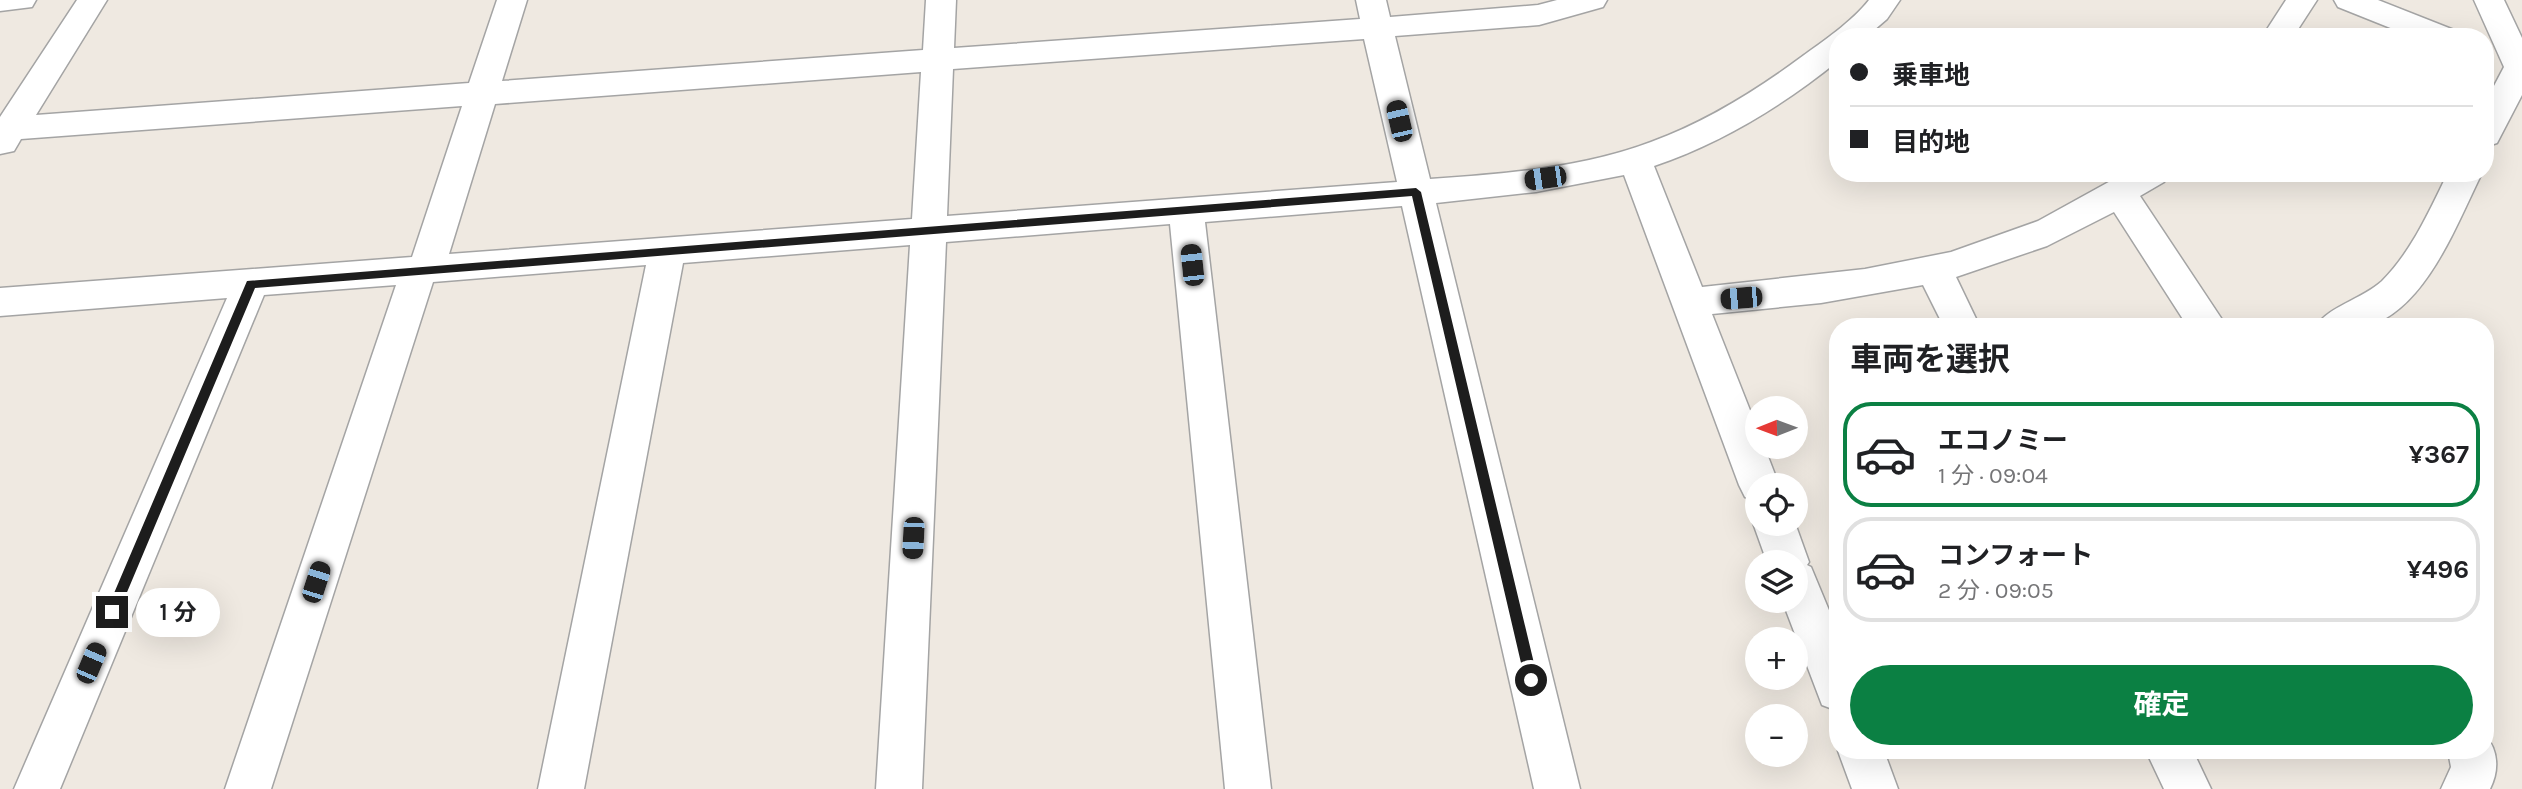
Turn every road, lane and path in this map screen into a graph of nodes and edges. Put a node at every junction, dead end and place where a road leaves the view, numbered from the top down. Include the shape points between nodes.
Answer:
1 (21, 0) edge
2 (92, 0) edge
3 (512, 0) edge
4 (941, 0) edge
5 (1592, 0) edge
6 (1885, 0) edge
7 (2302, 0) edge
8 (2349, 0) edge
9 (2490, 0) edge
10 (0, 1) edge
11 (1374, 14) edge
12 (1857, 28) edge
13 (2283, 28) edge
14 (2420, 28) edge
15 (1829, 51) edge
16 (2494, 57) edge
17 (938, 59) junction
18 (2520, 67) edge
19 (482, 92) junction
20 (2494, 118) edge
21 (4, 135) edge
22 (1635, 160) junction
23 (2138, 182) edge
24 (2460, 182) edge
25 (1416, 192) junction
26 (2120, 193) junction
27 (1186, 210) junction
28 (929, 230) junction
29 (667, 251) junction
30 (1934, 270) junction
31 (422, 271) junction
32 (251, 284) junction
33 (0, 302) edge
34 (1689, 302) junction
35 (1958, 318) edge
36 (2202, 318) edge
37 (2352, 318) edge
38 (1754, 473) edge
39 (1808, 611) edge
40 (1829, 666) edge
41 (1864, 759) edge
42 (2173, 759) edge
43 (2473, 759) edge
44 (37, 789) edge
45 (247, 789) edge
46 (561, 789) edge
47 (899, 789) edge
48 (1248, 789) edge
49 (1557, 789) edge
50 (1875, 789) edge
51 (2188, 789) edge
52 (2464, 789) edge

1 - 10 street
2 - 21 street
3 - 19 street
4 - 17 street
5 - 11 street via 1539,15
6 - 12 street
7 - 13 street
8 - 14 street
9 - 18 street
11 - 17 street
11 - 25 street
15 - 22 street via 1804,72 1701,134
16 - 18 street
17 - 19 street
17 - 28 street
18 - 20 street
19 - 21 street
19 - 31 street
22 - 25 street via 1545,178
22 - 34 street
23 - 26 street
24 - 37 street via 2409,274 2394,292
25 - 27 street
25 - 49 street
26 - 30 street via 2034,237
26 - 36 street
27 - 28 street
27 - 48 street
28 - 29 street
28 - 47 street
29 - 31 street
29 - 46 street
30 - 34 street via 1794,293
30 - 35 street
31 - 32 street
31 - 45 street
32 - 33 street
32 - 44 street
34 - 38 street
39 - 40 street
41 - 50 street
42 - 51 street
43 - 52 street via 2475,770

